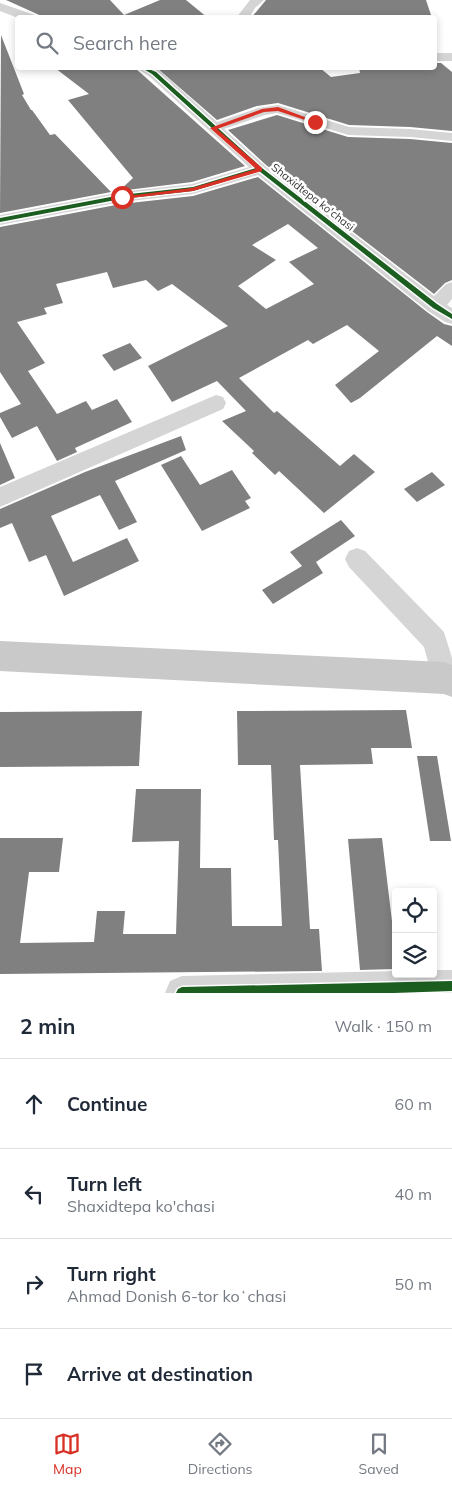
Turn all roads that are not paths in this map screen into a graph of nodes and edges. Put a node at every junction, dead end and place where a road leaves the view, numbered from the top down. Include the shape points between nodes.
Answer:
1 (258, 0) edge
2 (0, 7) edge
3 (23, 15) edge
4 (244, 15) edge
5 (452, 57) edge
6 (437, 58) edge
7 (157, 70) edge
8 (213, 128) junction
9 (452, 138) edge
10 (260, 169) junction
11 (0, 220) edge
12 (452, 288) edge
13 (435, 306) junction
14 (452, 317) edge
15 (216, 403) dead end
16 (0, 498) edge
17 (357, 558) dead end
18 (0, 656) edge
19 (448, 679) edge
20 (452, 986) edge
21 (182, 993) edge

1 - 4 street
2 - 3 street
5 - 6 street
7 - 8 street, Shaxidtepa ko'chasi
8 - 9 street via 263,110 278,109 348,131
8 - 10 street, Shaxidtepa ko'chasi
10 - 11 street via 193,189 122,197
10 - 13 street, Shaxidtepa ko'chasi
12 - 13 street
13 - 14 street, Shaxidtepa ko'chasi
15 - 16 street
17 - 19 street via 436,641
18 - 19 main road
20 - 21 street

